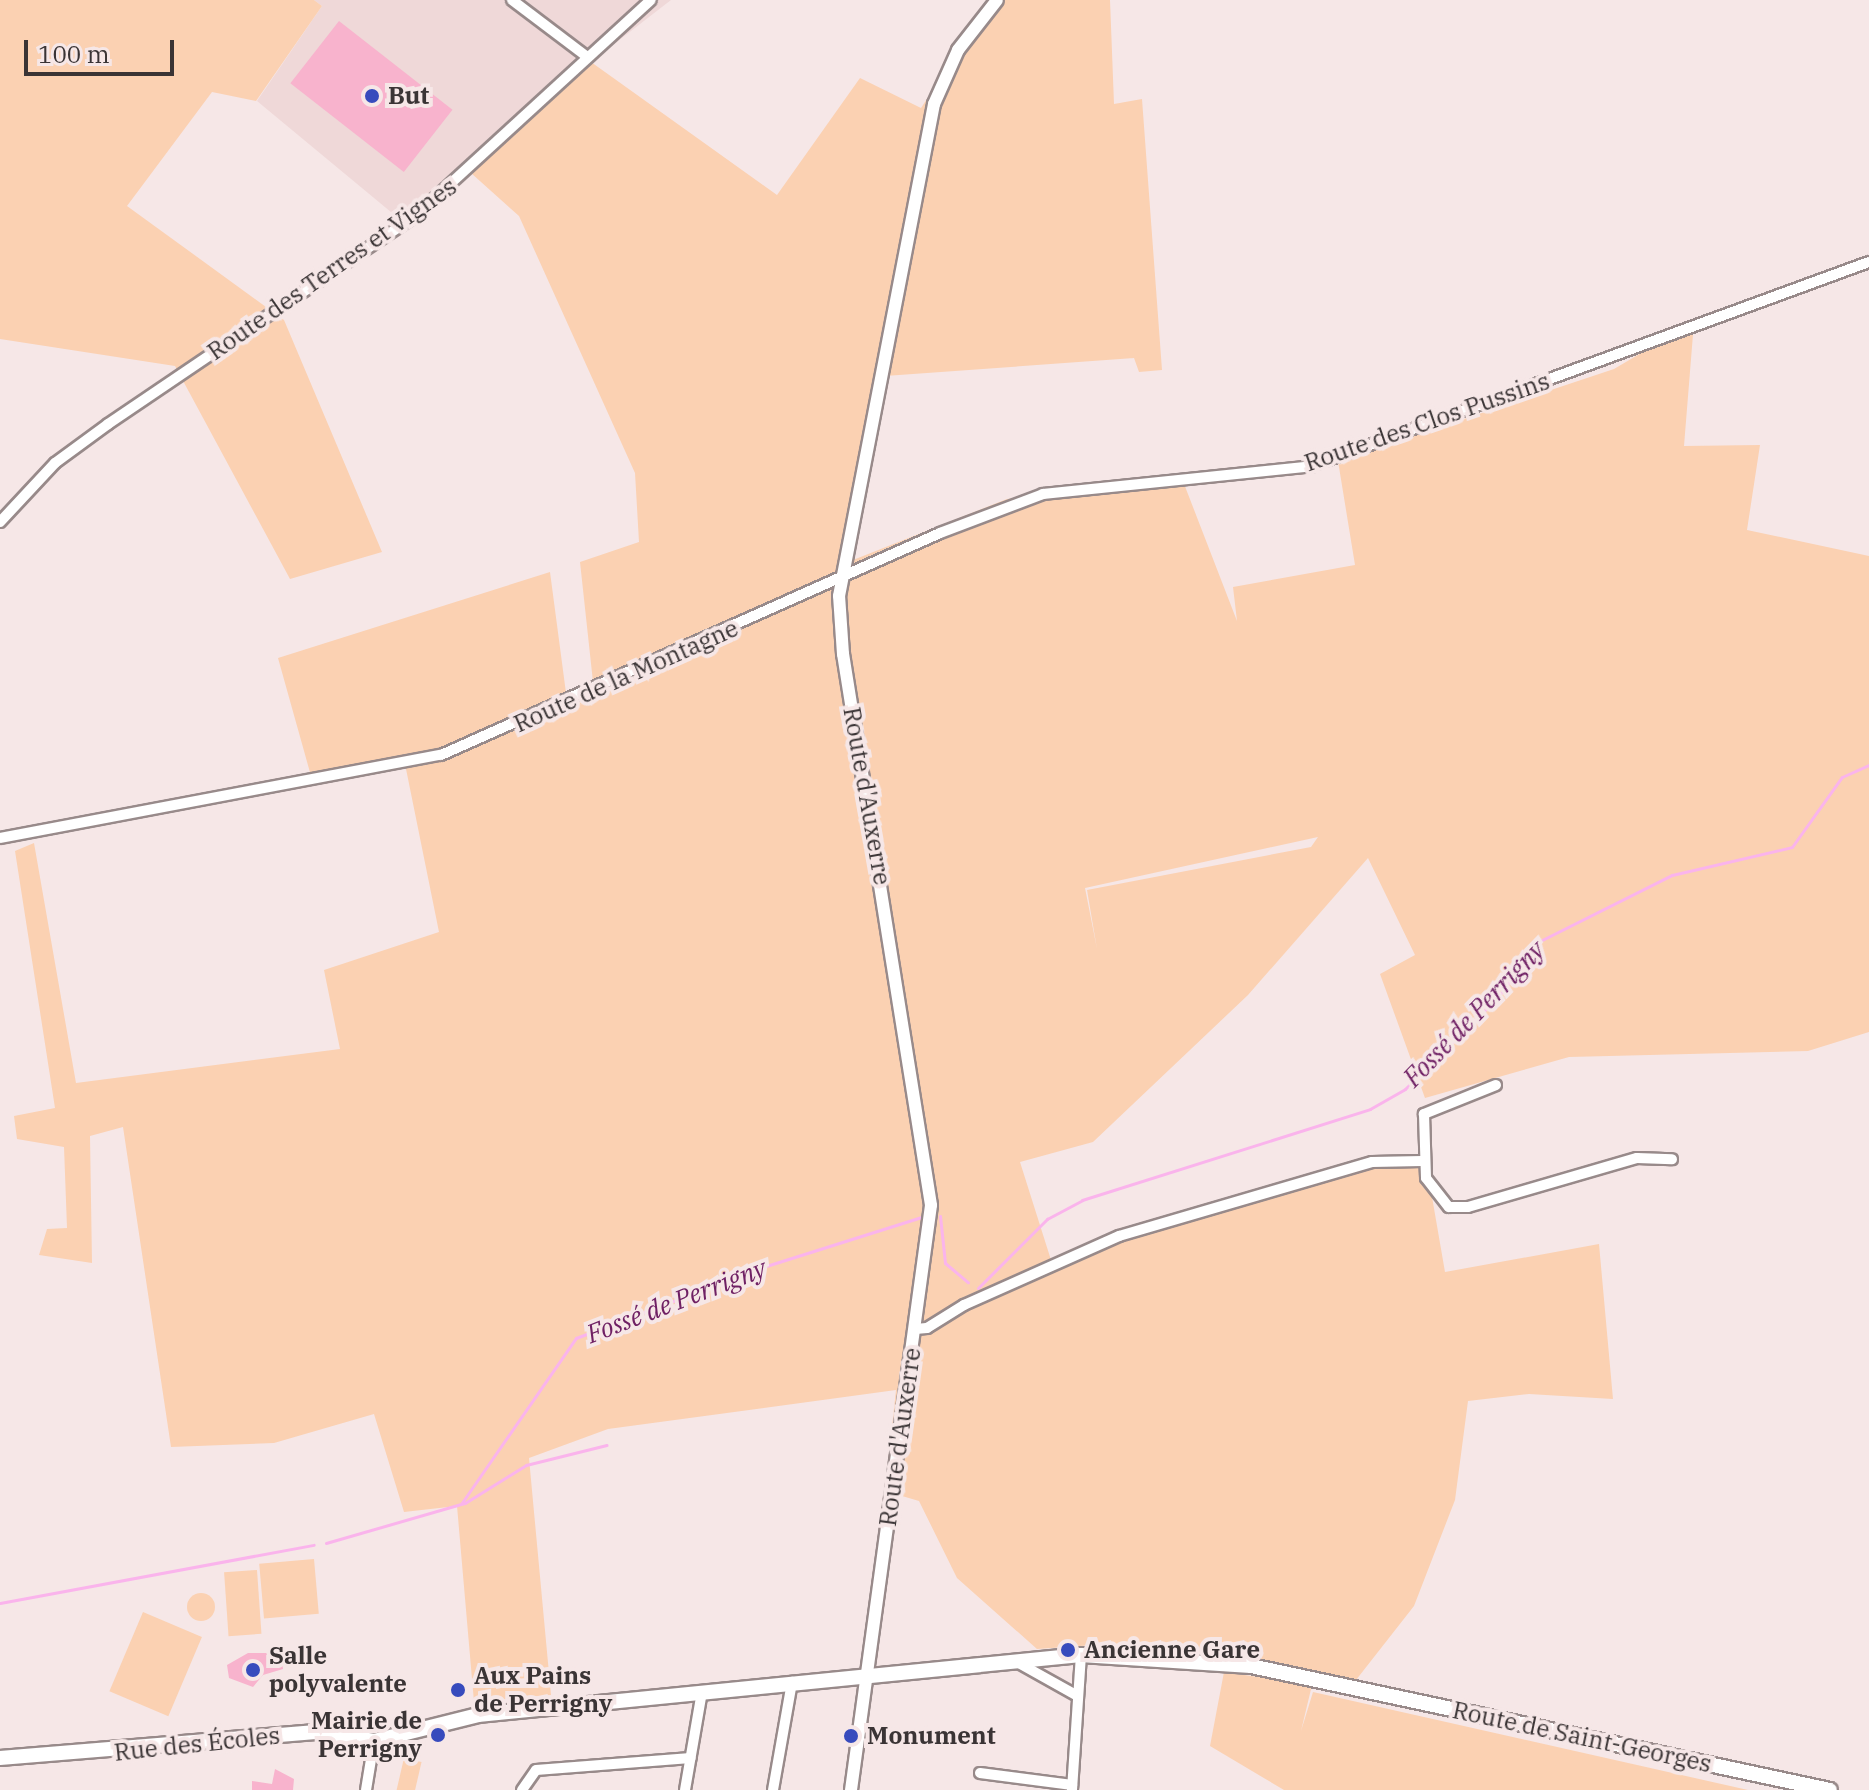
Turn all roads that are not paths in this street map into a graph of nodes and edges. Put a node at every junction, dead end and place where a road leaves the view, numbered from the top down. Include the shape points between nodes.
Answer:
1 (512, 0) edge
2 (651, 0) edge
3 (997, 0) edge
4 (586, 56) junction
5 (1869, 262) edge
6 (0, 522) edge
7 (841, 581) junction
8 (0, 838) edge
9 (1496, 1085) dead end
10 (1672, 1159) dead end
11 (1422, 1161) junction
12 (915, 1329) junction
13 (1081, 1655) junction
14 (1015, 1659) junction
15 (867, 1675) junction
16 (792, 1682) junction
17 (702, 1692) junction
18 (1078, 1696) junction
19 (374, 1741) junction
20 (0, 1758) edge
21 (691, 1758) junction
22 (980, 1773) dead end
23 (1072, 1788) edge
24 (366, 1790) edge
25 (522, 1790) edge
26 (685, 1790) edge
27 (773, 1790) edge
28 (851, 1790) edge
29 (1830, 1790) edge

1 - 4 street
2 - 4 street, Route des Terres et Vignes
3 - 7 street, Route d'Auxerre via 958,50 934,104
4 - 6 street, Route des Terres et Vignes via 491,153 414,217 55,463
5 - 7 street, Route des Clos Pussins via 1312,466 1043,494
7 - 8 street, Route de la Montagne via 544,714 409,763
7 - 12 street, Route d'Auxerre via 843,654 930,1175 931,1216
9 - 11 street via 1424,1114
10 - 11 street via 1637,1158 1468,1207 1440,1201
11 - 12 street via 1372,1162 1119,1236 964,1305 927,1328
12 - 15 street, Route d'Auxerre
13 - 14 main road, Rue des Écoles
13 - 18 street
13 - 29 main road, Route de Saint-Georges via 1171,1657 1335,1683
14 - 15 main road, Rue des Écoles
14 - 18 street via 1028,1673
15 - 16 main road, Rue des Écoles
15 - 28 street, Route d'Auxerre
16 - 17 main road, Rue des Écoles
16 - 27 street
17 - 19 main road, Rue des Écoles via 478,1715
17 - 21 street
18 - 23 street
19 - 20 main road, Rue des Écoles via 316,1732
19 - 24 street
21 - 25 street via 536,1770
21 - 26 street
22 - 23 street

